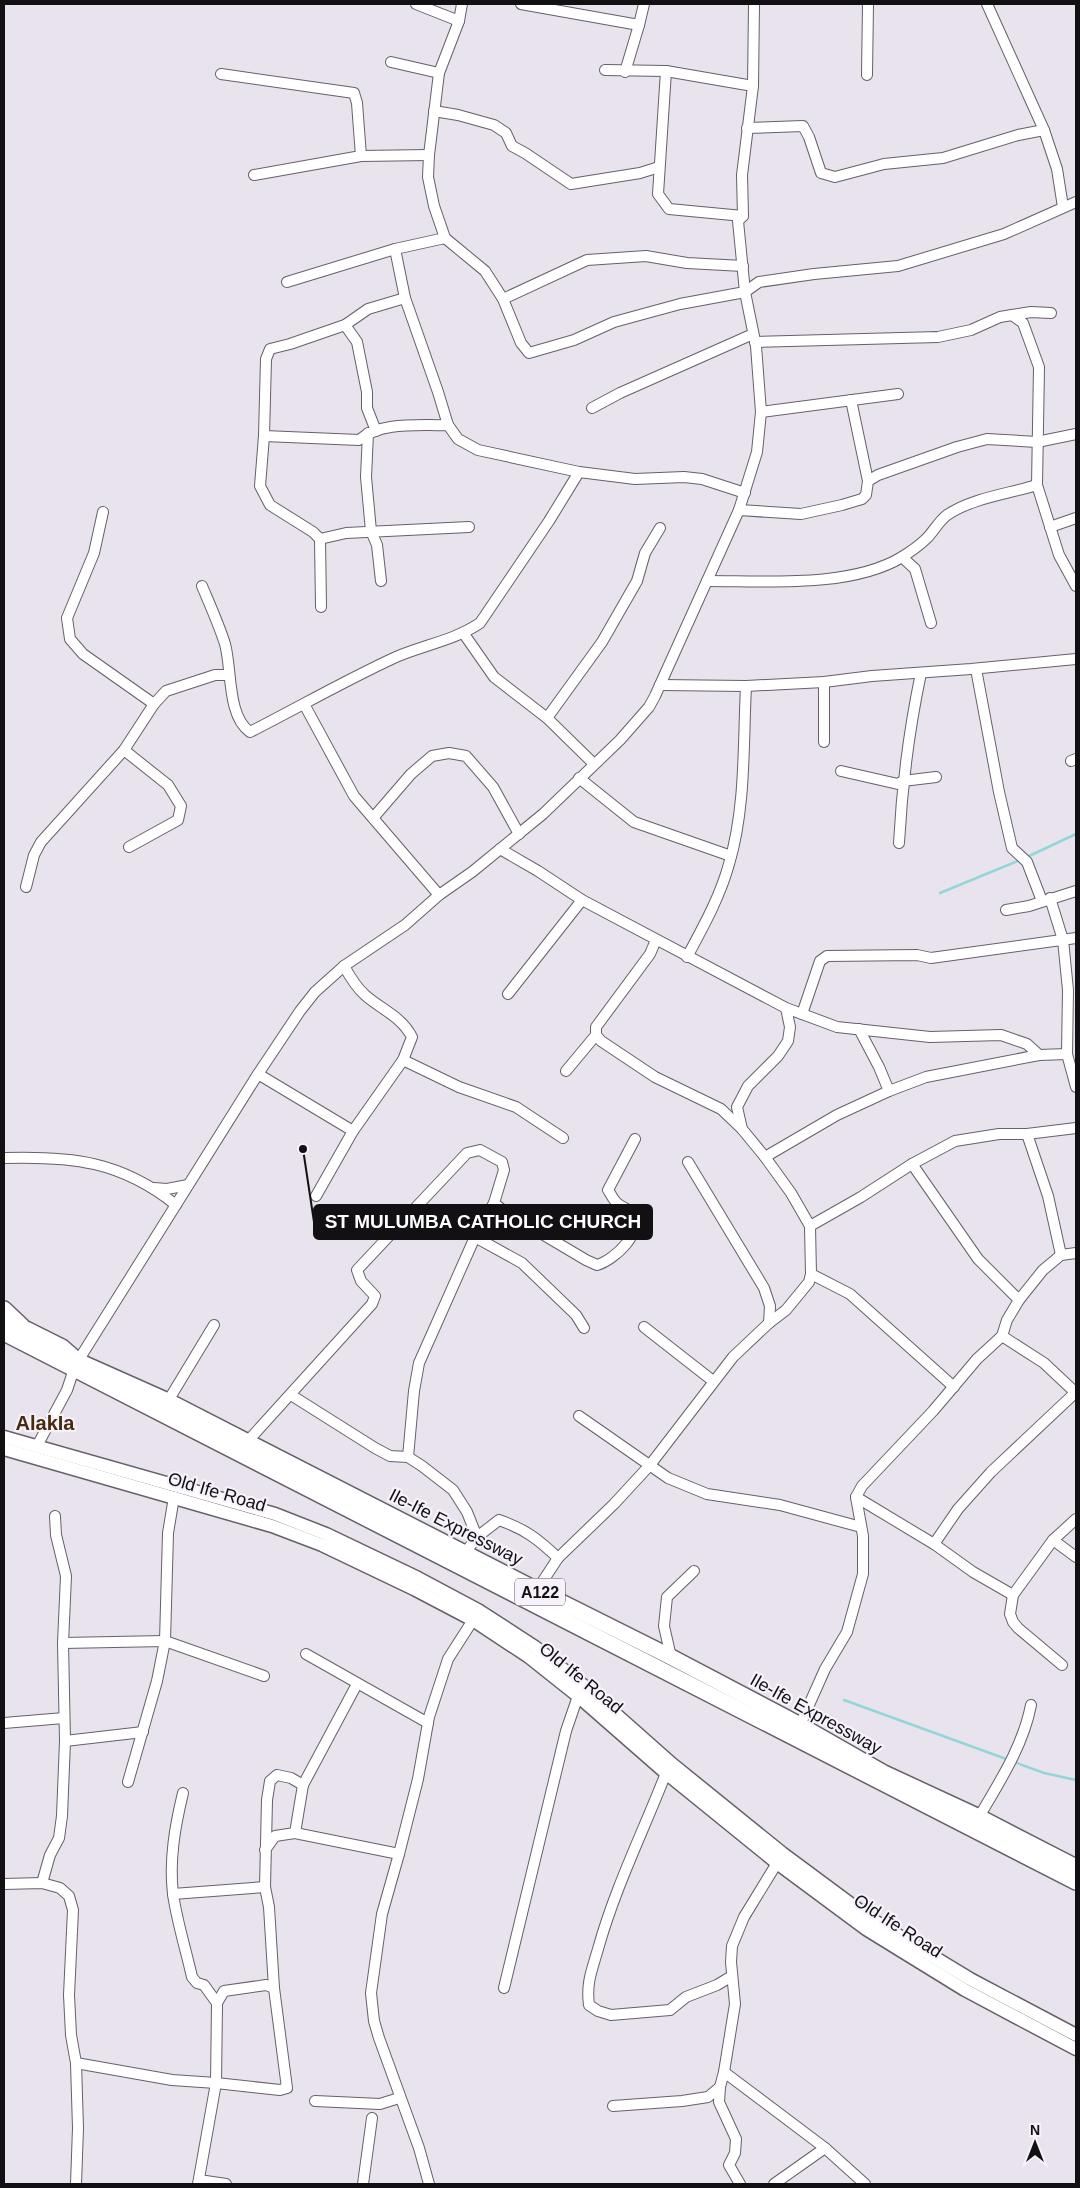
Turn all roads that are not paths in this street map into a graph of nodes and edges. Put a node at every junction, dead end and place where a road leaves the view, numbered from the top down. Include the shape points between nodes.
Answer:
1 (416, 4) edge
2 (462, 4) edge
3 (520, 4) edge
4 (644, 4) edge
5 (754, 4) edge
6 (868, 4) edge
7 (987, 4) edge
8 (459, 21) junction
9 (639, 25) junction
10 (391, 62) dead end
11 (605, 70) dead end
12 (666, 71) junction
13 (625, 72) junction
14 (439, 73) junction
15 (221, 74) dead end
16 (867, 75) dead end
17 (753, 86) junction
18 (434, 111) junction
19 (747, 128) junction
20 (1044, 130) junction
21 (428, 155) junction
22 (361, 156) junction
23 (659, 167) junction
24 (254, 175) dead end
25 (1076, 202) edge
26 (1063, 207) junction
27 (743, 216) junction
28 (445, 238) junction
29 (395, 249) junction
30 (743, 266) junction
31 (288, 282) dead end
32 (745, 292) junction
33 (405, 298) junction
34 (503, 299) junction
35 (1052, 313) dead end
36 (1012, 315) junction
37 (345, 325) junction
38 (754, 338) junction
39 (898, 394) dead end
40 (851, 400) junction
41 (592, 408) dead end
42 (760, 412) junction
43 (448, 425) junction
44 (372, 432) junction
45 (1076, 434) edge
46 (264, 436) junction
47 (1037, 442) junction
48 (579, 472) junction
49 (868, 481) junction
50 (1037, 485) junction
51 (745, 493) junction
52 (739, 510) junction
53 (103, 512) dead end
54 (1076, 518) edge
55 (469, 527) dead end
56 (1050, 527) junction
57 (660, 528) dead end
58 (371, 531) junction
59 (320, 539) junction
60 (902, 557) junction
61 (1073, 575) edge
62 (381, 581) dead end
63 (707, 581) junction
64 (202, 586) dead end
65 (1076, 586) edge
66 (321, 607) dead end
67 (931, 623) dead end
68 (464, 634) junction
69 (1076, 659) edge
70 (976, 669) junction
71 (921, 673) junction
72 (229, 675) junction
73 (824, 682) junction
74 (660, 685) junction
75 (746, 686) junction
76 (154, 704) junction
77 (304, 704) junction
78 (547, 718) junction
79 (824, 742) dead end
80 (124, 750) junction
81 (594, 764) junction
82 (842, 771) dead end
83 (936, 777) dead end
84 (579, 778) junction
85 (903, 781) junction
86 (373, 818) junction
87 (519, 834) junction
88 (899, 843) dead end
89 (128, 847) dead end
90 (500, 849) junction
91 (731, 856) junction
92 (26, 887) dead end
93 (1076, 891) edge
94 (439, 895) junction
95 (582, 900) junction
96 (1046, 900) junction
97 (1006, 910) dead end
98 (1076, 938) edge
99 (656, 940) junction
100 (1063, 940) junction
101 (687, 957) junction
102 (344, 966) junction
103 (508, 994) dead end
104 (786, 1008) junction
105 (802, 1014) junction
106 (859, 1029) junction
107 (596, 1035) junction
108 (1067, 1054) junction
109 (1038, 1055) junction
110 (403, 1060) junction
111 (1074, 1068) edge
112 (566, 1071) dead end
113 (258, 1074) junction
114 (1076, 1087) edge
115 (889, 1092) junction
116 (738, 1107) junction
117 (721, 1109) junction
118 (1076, 1128) edge
119 (742, 1129) junction
120 (353, 1131) junction
121 (1027, 1134) junction
122 (563, 1138) dead end
123 (635, 1139) dead end
124 (765, 1157) junction
125 (4, 1158) edge
126 (688, 1162) dead end
127 (912, 1164) junction
128 (188, 1185) junction
129 (154, 1188) junction
130 (316, 1196) dead end
131 (494, 1203) junction
132 (176, 1205) junction
133 (810, 1226) junction
134 (475, 1236) junction
135 (1076, 1253) edge
136 (1061, 1254) junction
137 (811, 1274) junction
138 (1019, 1300) junction
139 (4, 1309) edge
140 (4, 1322) edge
141 (769, 1323) junction
142 (214, 1325) dead end
143 (23, 1327) junction
144 (644, 1327) dead end
145 (584, 1328) dead end
146 (4, 1333) edge
147 (1002, 1336) junction
148 (76, 1365) junction
149 (714, 1381) junction
150 (954, 1387) junction
151 (1076, 1393) edge
152 (290, 1396) junction
153 (168, 1401) junction
154 (578, 1416) dead end
155 (4, 1437) edge
156 (247, 1442) junction
157 (36, 1446) junction
158 (4, 1449) edge
159 (408, 1457) junction
160 (65, 1461) junction
161 (650, 1465) junction
162 (174, 1497) junction
163 (856, 1497) junction
164 (55, 1516) dead end
165 (1076, 1519) edge
166 (861, 1527) junction
167 (477, 1537) junction
168 (1053, 1540) junction
169 (934, 1544) junction
170 (465, 1553) junction
171 (1076, 1557) edge
172 (558, 1558) junction
173 (694, 1572) dead end
174 (537, 1590) junction
175 (1013, 1595) junction
176 (473, 1620) junction
177 (165, 1641) junction
178 (63, 1643) junction
179 (306, 1654) dead end
180 (671, 1657) junction
181 (1062, 1665) dead end
182 (264, 1676) dead end
183 (357, 1684) junction
184 (578, 1696) junction
185 (1031, 1705) dead end
186 (64, 1718) junction
187 (4, 1723) edge
188 (428, 1723) junction
189 (800, 1725) junction
190 (143, 1732) junction
191 (65, 1741) junction
192 (666, 1773) junction
193 (128, 1782) dead end
194 (303, 1784) junction
195 (183, 1794) dead end
196 (720, 1810) junction
197 (979, 1817) junction
198 (295, 1834) junction
199 (265, 1850) junction
200 (399, 1854) junction
201 (776, 1863) junction
202 (1076, 1867) edge
203 (1076, 1882) edge
204 (42, 1883) junction
205 (4, 1884) edge
206 (265, 1887) junction
207 (173, 1894) junction
208 (732, 1976) junction
209 (274, 1988) junction
210 (504, 1988) dead end
211 (217, 2003) junction
212 (1076, 2036) edge
213 (1076, 2048) edge
214 (76, 2063) junction
215 (724, 2072) junction
216 (216, 2083) junction
217 (720, 2087) junction
218 (399, 2098) junction
219 (315, 2101) dead end
220 (613, 2106) dead end
221 (372, 2118) dead end
222 (825, 2148) junction
223 (198, 2182) edge
224 (76, 2184) edge
225 (226, 2184) edge
226 (363, 2184) edge
227 (429, 2184) edge
228 (740, 2184) edge
229 (774, 2184) edge
230 (865, 2184) edge

1 - 8 street
2 - 8 street
3 - 9 street
4 - 9 street
5 - 17 street
6 - 16 street
7 - 20 street
8 - 14 street
9 - 13 street
10 - 14 street
11 - 13 street
12 - 13 street
12 - 17 street
12 - 23 street
14 - 18 street
15 - 22 street via 354,93
17 - 19 street
18 - 21 street
18 - 23 street via 494,125 506,133 512,146 571,184
19 - 20 street via 803,126 821,173 835,176 884,164 943,158 1018,134
19 - 27 street via 742,175
20 - 26 street via 1057,169
21 - 22 street
21 - 28 street via 428,177
22 - 24 street
23 - 27 street via 658,194 669,209
25 - 26 street
26 - 32 street via 1004,234 898,266 759,282
27 - 30 street via 738,221
28 - 29 street
28 - 34 street via 485,270
29 - 31 street
29 - 33 street
30 - 32 street
30 - 34 street via 687,263 646,256 587,260
32 - 34 street via 680,304 614,322 574,340 529,353 521,343
32 - 38 street
33 - 37 street via 368,309
33 - 43 street
35 - 36 street
36 - 38 street via 938,337
36 - 47 street via 1023,323 1039,367
37 - 44 street via 357,342
37 - 46 street via 270,348 266,359
38 - 41 street via 620,393
38 - 42 street
39 - 40 street
40 - 42 street
40 - 49 street
42 - 51 street via 757,452
43 - 44 street via 387,428
43 - 48 street via 458,439 478,450
44 - 46 street via 359,440
44 - 58 street via 366,477
45 - 47 street
46 - 59 street via 260,486 270,506
47 - 49 street via 987,439 906,464
47 - 50 street
48 - 51 street via 635,479 702,478
48 - 68 street via 480,623
49 - 52 street via 866,495 862,499 842,505 801,514
50 - 56 street
50 - 60 street via 971,504 945,516 926,539
51 - 52 street
52 - 63 street
53 - 76 street via 94,553 67,618 70,639 83,654
54 - 56 street
55 - 58 street
56 - 61 street via 1059,555
57 - 78 street via 645,553 637,581 602,642
58 - 59 street via 346,532
58 - 62 street via 377,545
59 - 66 street
60 - 63 street via 874,569 828,579
60 - 67 street via 914,569
61 - 65 street
63 - 74 street
64 - 72 street via 225,645
68 - 77 street via 404,654
68 - 78 street via 494,677
69 - 70 street
70 - 71 street
70 - 96 street via 1012,848 1027,862
71 - 73 street
71 - 85 street via 909,728
72 - 76 street via 215,675 166,692
72 - 77 street via 239,720 250,732
73 - 75 street
73 - 79 street
74 - 75 street
74 - 81 street via 649,708
75 - 91 street via 739,819
76 - 80 street
77 - 86 street via 354,796
78 - 81 street
80 - 89 street via 168,784 181,806 178,820
80 - 92 street via 41,842 34,854
81 - 84 street
82 - 85 street via 898,784
83 - 85 street
84 - 87 street
84 - 91 street via 634,822
85 - 88 street
86 - 87 street via 411,774 432,756 450,753 466,756 493,786
86 - 94 street
87 - 90 street
90 - 94 street
90 - 95 street
91 - 101 street via 714,906
93 - 96 street
94 - 102 street via 404,925
95 - 99 street
95 - 103 street
96 - 97 street
96 - 100 street
98 - 100 street
99 - 101 street
99 - 107 street via 650,954 596,1027
100 - 105 street via 931,958 917,955 827,956 820,960
100 - 108 street via 1068,990
101 - 104 street
102 - 110 street via 365,995 406,1024 412,1037
102 - 113 street via 315,992
104 - 105 street
104 - 116 street via 790,1028 788,1041 748,1086
105 - 106 street via 837,1027
106 - 109 street via 930,1037 1001,1035 1027,1044
106 - 115 street
107 - 112 street
107 - 117 street via 655,1078
108 - 109 street
108 - 111 street
109 - 115 street via 926,1077
110 - 120 street
110 - 122 street via 459,1087 516,1107
111 - 114 street
113 - 120 street
113 - 128 street
115 - 124 street via 837,1116
116 - 117 street
116 - 119 street
117 - 119 street
118 - 121 street
119 - 124 street
120 - 130 street
121 - 127 street via 999,1134 955,1141
121 - 136 street via 1048,1196
123 - 131 street via 608,1190 616,1202 630,1212 636,1222 635,1232 608,1262 597,1265 586,1260
124 - 133 street
125 - 129 street via 49,1156 86,1161 134,1177
126 - 141 street via 764,1288 770,1306
127 - 133 street
127 - 138 street via 978,1259
128 - 129 street
128 - 132 street
129 - 132 street
131 - 134 street
131 - 152 street via 504,1170 502,1162 480,1150 467,1153 357,1270 361,1281 375,1296 372,1304
132 - 148 street
133 - 137 street
134 - 145 street via 522,1263 576,1315
134 - 159 street via 419,1363
135 - 136 street
136 - 138 street via 1043,1270
137 - 141 street via 809,1282 786,1310
137 - 150 street via 850,1294
138 - 147 street via 1006,1320
139 - 143 highway
140 - 143 highway, Ile-Ife Expressway / A122 via 12,1327
141 - 149 street via 733,1357
142 - 153 street
143 - 148 highway, Ile-Ife Expressway / A122 via 62,1347
144 - 149 street
146 - 148 highway, Ile-Ife Expressway / A122
147 - 150 street
147 - 151 street via 1044,1363
148 - 153 highway, Ile-Ife Expressway / A122
148 - 157 street via 67,1390
148 - 203 highway, Ile-Ife Expressway / A122
149 - 161 street
150 - 163 street via 862,1486
151 - 169 street via 991,1472 958,1509
152 - 156 street
152 - 159 street via 390,1456
153 - 156 highway, Ile-Ife Expressway / A122
154 - 161 street
155 - 157 main road, Old Ife Road
156 - 170 highway, Ile-Ife Expressway / A122
157 - 160 main road, Old Ife Road
158 - 160 main road, Old Ife Road
159 - 167 street via 453,1490
160 - 162 main road, Old Ife Road
160 - 196 main road, Old Ife Road via 275,1514 418,1578 478,1610 535,1647 584,1686
161 - 166 street via 668,1478 707,1494 780,1506
161 - 172 street
162 - 176 main road, Old Ife Road via 272,1526 322,1546
162 - 177 street via 168,1533
163 - 166 street
163 - 169 street
164 - 178 street via 66,1576
165 - 168 street
166 - 189 street via 863,1574 847,1632 825,1669
167 - 170 street
167 - 172 street via 499,1520 526,1530
168 - 171 street
168 - 175 street
169 - 175 street via 972,1572
170 - 174 highway, Ile-Ife Expressway / A122
172 - 174 street
173 - 180 street via 667,1597 664,1626
174 - 180 highway, Ile-Ife Expressway / A122
175 - 181 street via 1010,1614 1013,1622
176 - 184 main road, Old Ife Road via 529,1657
176 - 188 street via 448,1659
177 - 178 street
177 - 182 street
177 - 190 street
178 - 186 street
179 - 183 street
180 - 189 highway, Ile-Ife Expressway / A122
183 - 188 street
183 - 194 street
184 - 192 main road, Old Ife Road
184 - 210 street via 566,1731
185 - 197 street via 1026,1730 1014,1756
186 - 187 street
186 - 191 street
188 - 200 street
189 - 197 highway, Ile-Ife Expressway / A122 via 884,1773
190 - 191 street
190 - 193 street
191 - 204 street via 60,1838 50,1855
192 - 196 main road, Old Ife Road
192 - 208 street via 604,1927 587,1989 589,2005 612,2015 670,2010 686,1996
194 - 198 street
194 - 199 street via 277,1775 270,1781
195 - 207 street via 172,1856
196 - 201 main road, Old Ife Road
196 - 212 main road, Old Ife Road via 871,1919 970,1979
197 - 202 highway, Ile-Ife Expressway / A122
198 - 199 street via 275,1836
198 - 200 street
199 - 206 street
200 - 218 street via 382,1914 371,1994 374,2021
201 - 208 street via 744,1916 732,1946
201 - 213 main road, Old Ife Road via 866,1929 965,1990
204 - 205 street
204 - 214 street via 60,1888 69,1896 73,1910 69,1995
206 - 207 street
206 - 209 street
207 - 211 street via 192,1977 196,1984 204,1985
208 - 215 street via 735,2004
209 - 211 street via 266,1985 224,1991
209 - 216 street via 287,2088
211 - 216 street
214 - 216 street via 172,2080
214 - 224 street
215 - 217 street
215 - 222 street
216 - 223 street
217 - 220 street via 708,2097
217 - 228 street via 719,2102 737,2144 728,2166
218 - 219 street via 380,2104
218 - 227 street
221 - 226 street
222 - 229 street
222 - 230 street
223 - 225 street

